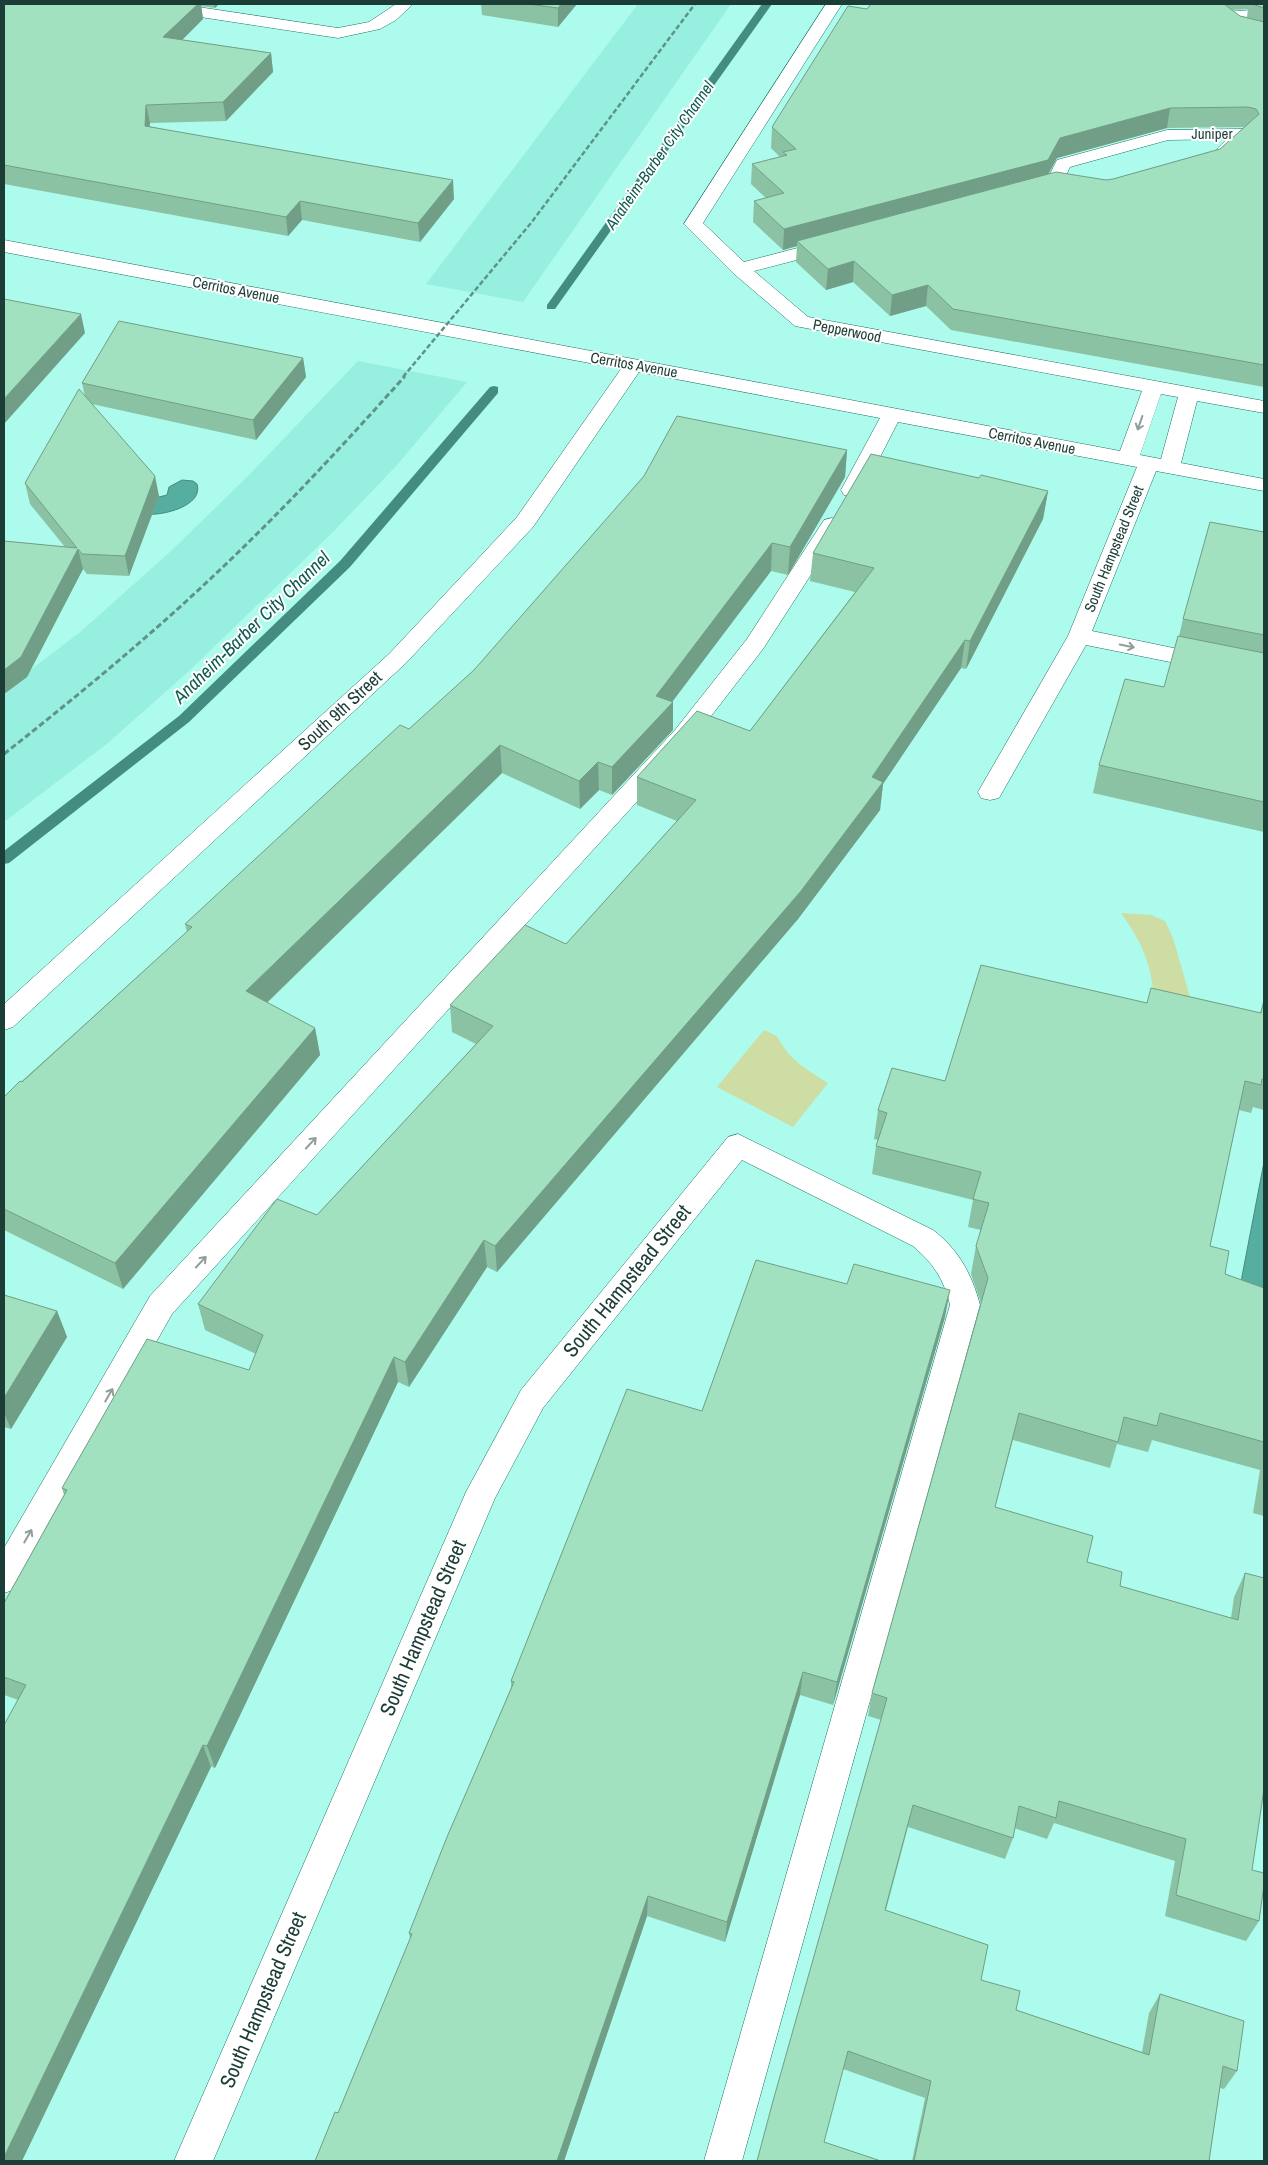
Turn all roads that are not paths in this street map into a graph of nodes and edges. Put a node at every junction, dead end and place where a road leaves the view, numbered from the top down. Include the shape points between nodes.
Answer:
1 (148, 4) edge
2 (404, 4) edge
3 (834, 4) edge
4 (1169, 4) edge
5 (1264, 14) edge
6 (1226, 16) junction
7 (1243, 31) edge
8 (1209, 164) edge
9 (1034, 191) edge
10 (845, 241) edge
11 (4, 246) edge
12 (740, 269) junction
13 (635, 364) junction
14 (1153, 388) junction
15 (1190, 394) junction
16 (1264, 408) edge
17 (892, 414) junction
18 (1128, 459) junction
19 (1159, 465) junction
20 (1264, 485) edge
21 (1079, 636) junction
22 (1264, 674) edge
23 (990, 792) dead end
24 (4, 1020) edge
25 (4, 1578) edge
26 (193, 2161) edge
27 (723, 2161) edge

1 - 2 street via 320,31 354,32 380,24
3 - 12 street, Pepperwood via 693,224
4 - 6 street
5 - 6 street
6 - 7 street
8 - 9 street, Juniper via 1244,134 1168,134 1063,164 1062,188
10 - 12 street
11 - 13 street, Cerritos Avenue
12 - 14 street, Pepperwood via 802,322
13 - 17 street, Cerritos Avenue
13 - 24 street, South 9th Street via 525,522 398,658
14 - 15 street, Pepperwood
14 -> 18 street, South Hampstead Street
15 - 16 street, Pepperwood
15 - 19 street, South Hampstead Street
17 - 18 street, Cerritos Avenue
25 -> 17 street via 161,1305 684,736 785,601 837,518
18 - 19 street, Cerritos Avenue
19 - 20 street, Cerritos Avenue
19 - 21 street, South Hampstead Street
21 -> 22 street
21 - 23 street, South Hampstead Street
26 - 27 street, South Hampstead Street via 482,1492 532,1399 738,1144 930,1243 951,1265 965,1304

